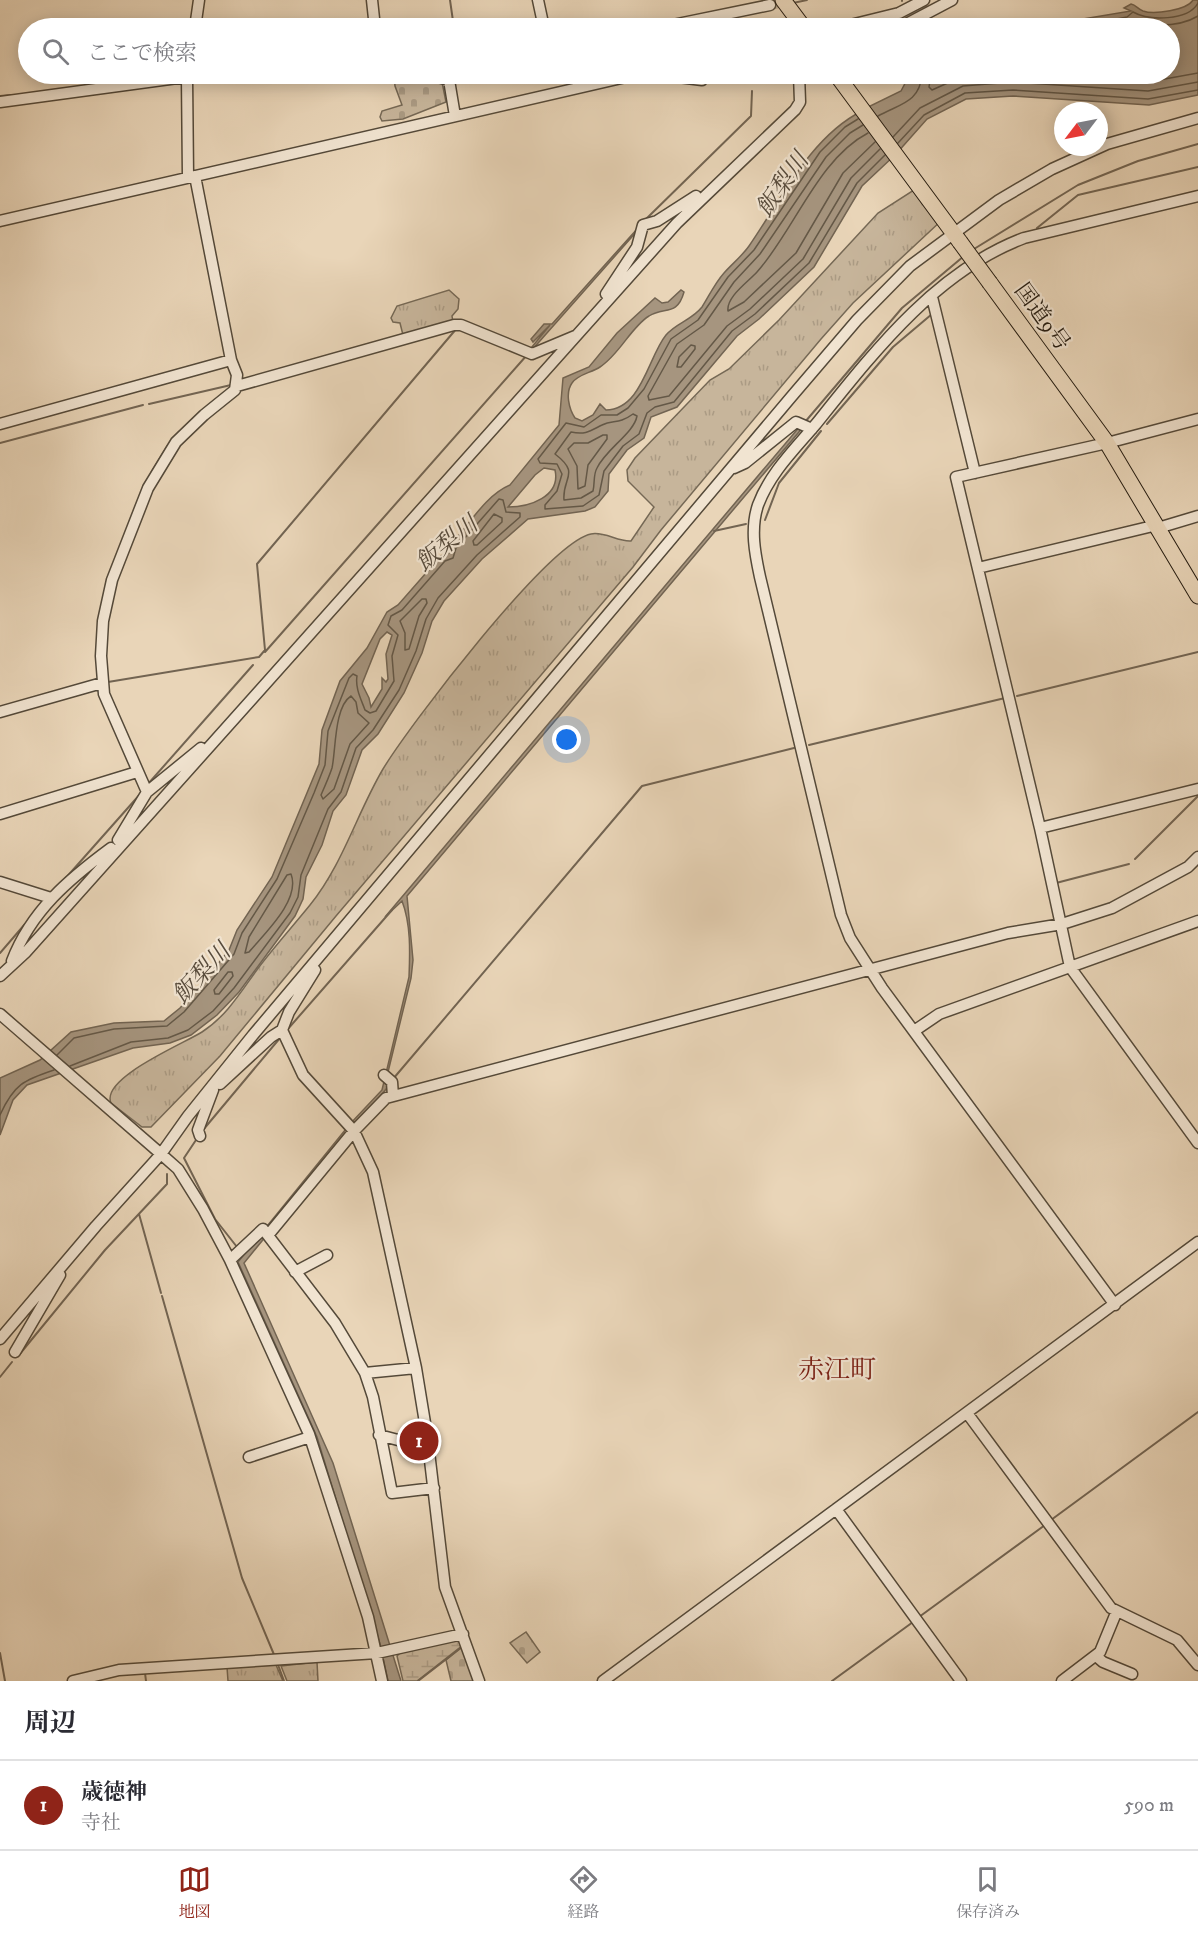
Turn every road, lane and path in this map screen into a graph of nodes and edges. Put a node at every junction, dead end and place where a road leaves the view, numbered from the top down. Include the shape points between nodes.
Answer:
1 (199, 0) edge
2 (372, 0) edge
3 (538, 0) edge
4 (924, 0) edge
5 (952, 0) edge
6 (777, 2) edge
7 (196, 18) edge
8 (374, 18) edge
9 (542, 18) edge
10 (704, 18) edge
11 (794, 18) edge
12 (879, 18) edge
13 (918, 18) edge
14 (131, 84) edge
15 (189, 84) edge
16 (453, 84) edge
17 (595, 84) edge
18 (799, 84) edge
19 (844, 84) edge
20 (0, 102) edge
21 (455, 116) junction
22 (1198, 118) edge
23 (192, 177) junction
24 (705, 195) junction
25 (1198, 195) edge
26 (0, 221) edge
27 (955, 235) junction
28 (932, 297) junction
29 (606, 302) junction
30 (577, 335) junction
31 (231, 360) junction
32 (237, 386) junction
33 (1198, 419) edge
34 (0, 424) edge
35 (812, 429) junction
36 (1107, 443) junction
37 (732, 467) junction
38 (975, 473) junction
39 (1198, 516) edge
40 (1157, 526) junction
41 (978, 568) junction
42 (1198, 596) edge
43 (102, 683) junction
44 (0, 712) edge
45 (210, 745) junction
46 (136, 772) junction
47 (1198, 789) edge
48 (147, 792) junction
49 (0, 814) edge
50 (1040, 828) junction
51 (119, 846) junction
52 (1198, 857) edge
53 (0, 882) edge
54 (51, 898) junction
55 (1198, 921) edge
56 (1062, 924) junction
57 (318, 959) junction
58 (11, 964) junction
59 (1070, 967) junction
60 (871, 970) junction
61 (0, 976) edge
62 (0, 1014) edge
63 (282, 1029) junction
64 (914, 1031) junction
65 (389, 1078) dead end
66 (211, 1089) junction
67 (393, 1096) junction
68 (351, 1129) junction
69 (200, 1135) dead end
70 (1198, 1143) edge
71 (159, 1152) junction
72 (267, 1232) junction
73 (1198, 1242) edge
74 (327, 1255) dead end
75 (69, 1257) junction
76 (230, 1260) junction
77 (296, 1272) junction
78 (1115, 1305) junction
79 (0, 1339) edge
80 (15, 1352) dead end
81 (416, 1368) junction
82 (364, 1373) junction
83 (967, 1413) junction
84 (379, 1435) junction
85 (428, 1435) junction
86 (310, 1437) junction
87 (249, 1457) dead end
88 (434, 1488) junction
89 (836, 1509) junction
90 (1116, 1613) junction
91 (463, 1634) junction
92 (379, 1653) junction
93 (1096, 1656) junction
94 (1198, 1665) edge
95 (1132, 1674) dead end
96 (73, 1681) edge
97 (382, 1681) edge
98 (479, 1681) edge
99 (603, 1681) edge
100 (961, 1681) edge
101 (1062, 1681) edge

1 - 7 street
2 - 8 street
3 - 9 street
4 - 12 street
5 - 13 street
6 - 10 street
6 - 11 highway
14 - 20 street
15 - 23 street
16 - 21 street
17 - 21 street
18 - 24 street via 800,102 795,110
19 - 27 highway, 国道9号
21 - 23 street
22 - 27 street via 1123,138 1077,157 999,200
23 - 26 street
23 - 31 street
24 - 29 street
24 - 29 street via 697,195 657,221 643,225 640,242 605,295
25 - 28 street via 1024,238 985,257
27 - 36 highway, 国道9号, bridge
27 - 37 street via 910,266 857,320
28 - 35 street via 892,333
28 - 38 street
29 - 30 street
30 - 32 street via 532,354 454,325
30 - 45 street
31 - 32 street
31 - 34 street
32 - 43 street via 176,442 141,501 112,580 103,621
33 - 36 street
35 - 37 street via 796,422 746,463
35 - 60 street via 766,488 756,516 755,551 841,915
36 - 38 street
36 - 40 highway, 国道9号
37 - 57 street
38 - 41 street via 956,477
39 - 40 street
40 - 41 street
40 - 42 highway, 国道9号
41 - 50 street
43 - 44 street
43 - 46 street
45 - 48 street via 202,747
45 - 51 street
46 - 48 street
46 - 49 street
47 - 50 street
48 - 51 street via 118,840
50 - 56 street
51 - 54 street via 67,881
51 - 58 street
52 - 56 street via 1188,867 1118,905
53 - 54 street
54 - 58 street via 35,917
55 - 59 street
56 - 59 street
56 - 60 street via 1008,933
57 - 63 street via 319,964
57 - 66 street
58 - 61 street
59 - 64 street via 939,1014
59 - 70 street
60 - 64 street
60 - 67 street
62 - 71 street
63 - 66 street
63 - 68 street via 306,1080
64 - 78 street
65 - 67 street
66 - 69 street
66 - 71 street
67 - 68 street
68 - 72 street
68 - 81 street via 373,1172
71 - 75 street
71 - 76 street via 192,1188
72 - 76 street via 260,1230
72 - 77 street
73 - 78 street
74 - 77 street
75 - 79 street
75 - 80 street
76 - 86 street
77 - 82 street via 335,1323
78 - 83 street
81 - 82 street
81 - 85 street
82 - 84 street via 373,1397
83 - 89 street
83 - 90 street
84 - 85 street via 398,1440
84 - 88 street via 392,1493
85 - 88 street
86 - 87 street
86 - 92 street
88 - 91 street via 445,1587
89 - 99 street
89 - 100 street
90 - 93 street
90 - 94 street via 1177,1640
91 - 92 street
91 - 98 street
92 - 96 street via 119,1670
92 - 97 street
93 - 95 street
93 - 101 street

